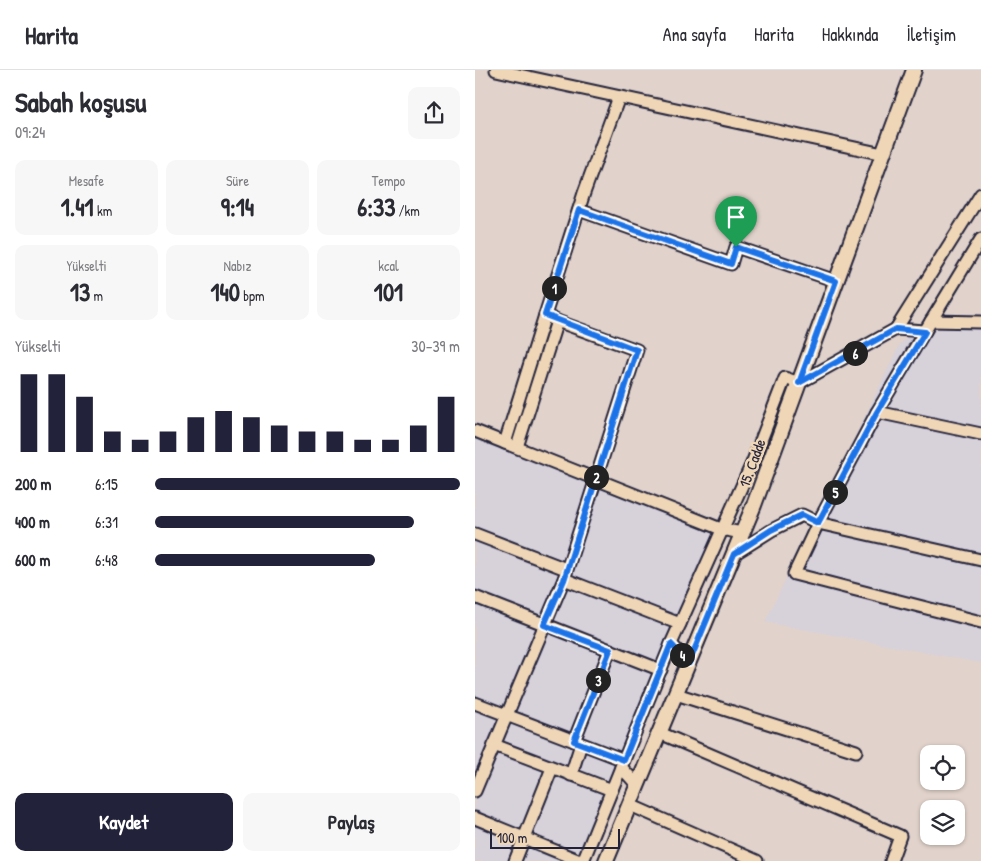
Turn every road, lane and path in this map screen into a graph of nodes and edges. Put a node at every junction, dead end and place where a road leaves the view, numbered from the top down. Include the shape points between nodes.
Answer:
1 (496, 70) edge
2 (914, 70) edge
3 (619, 97) junction
4 (883, 154) junction
5 (981, 194) edge
6 (579, 210) junction
7 (981, 239) edge
8 (836, 281) junction
9 (545, 315) junction
10 (557, 321) junction
11 (981, 322) edge
12 (928, 326) junction
13 (896, 329) junction
14 (799, 383) junction
15 (877, 412) junction
16 (475, 431) edge
17 (981, 434) edge
18 (505, 443) junction
19 (517, 447) junction
20 (595, 480) junction
21 (818, 523) junction
22 (721, 529) junction
23 (742, 533) junction
24 (475, 534) edge
25 (734, 554) junction
26 (981, 560) edge
27 (565, 574) junction
28 (475, 597) edge
29 (981, 622) edge
30 (680, 624) junction
31 (544, 625) junction
32 (671, 644) junction
33 (610, 650) junction
34 (689, 663) junction
35 (661, 670) junction
36 (676, 694) junction
37 (475, 702) edge
38 (507, 715) junction
39 (660, 733) junction
40 (577, 742) junction
41 (494, 745) junction
42 (856, 751) dead end
43 (623, 764) junction
44 (552, 768) junction
45 (571, 775) junction
46 (638, 786) junction
47 (612, 790) junction
48 (475, 791) edge
49 (630, 805) junction
50 (475, 818) edge
51 (524, 838) junction
52 (515, 861) edge
53 (582, 861) edge
54 (606, 861) edge
55 (757, 861) edge
56 (891, 861) edge

1 - 3 street
2 - 4 main road, 15. Cadde
3 - 4 street
3 - 6 street
4 - 8 main road, 15. Cadde
5 - 13 street
6 - 8 street via 731,264 736,247
6 - 9 street
7 - 12 street
8 - 14 main road, 15. Cadde
9 - 10 street
9 - 18 street
10 - 19 street
10 - 20 street via 637,350
11 - 12 street
12 - 13 street
12 - 15 street
13 - 14 street
14 - 22 street via 785,378 753,461
14 - 23 main road, 15. Cadde
15 - 17 street
15 - 21 street
16 - 18 street
18 - 19 street
19 - 20 street
20 - 22 street via 623,488
20 - 27 street
21 - 25 street via 802,515
21 - 26 street
21 - 29 street via 794,574
22 - 23 street
22 - 30 street
23 - 25 main road, 15. Cadde
24 - 27 street
25 - 34 main road, 15. Cadde
27 - 30 street
27 - 31 street
28 - 31 street
30 - 32 street
31 - 33 street
31 - 38 street
32 - 34 street
32 - 35 street
33 - 35 street
33 - 40 street
34 - 36 main road, 15. Cadde
35 - 43 street
36 - 39 main road, 15. Cadde
36 - 42 street
37 - 38 street
38 - 40 street
38 - 41 street
39 - 46 main road, 15. Cadde
39 - 56 street via 900,836
40 - 43 street
40 - 45 street
41 - 44 street
41 - 48 street
43 - 46 street
43 - 47 street
44 - 45 street
44 - 51 street
45 - 47 street
46 - 49 main road, 15. Cadde
47 - 53 street
49 - 54 main road, 15. Cadde
49 - 55 street
50 - 51 street
51 - 52 street
51 - 53 street

